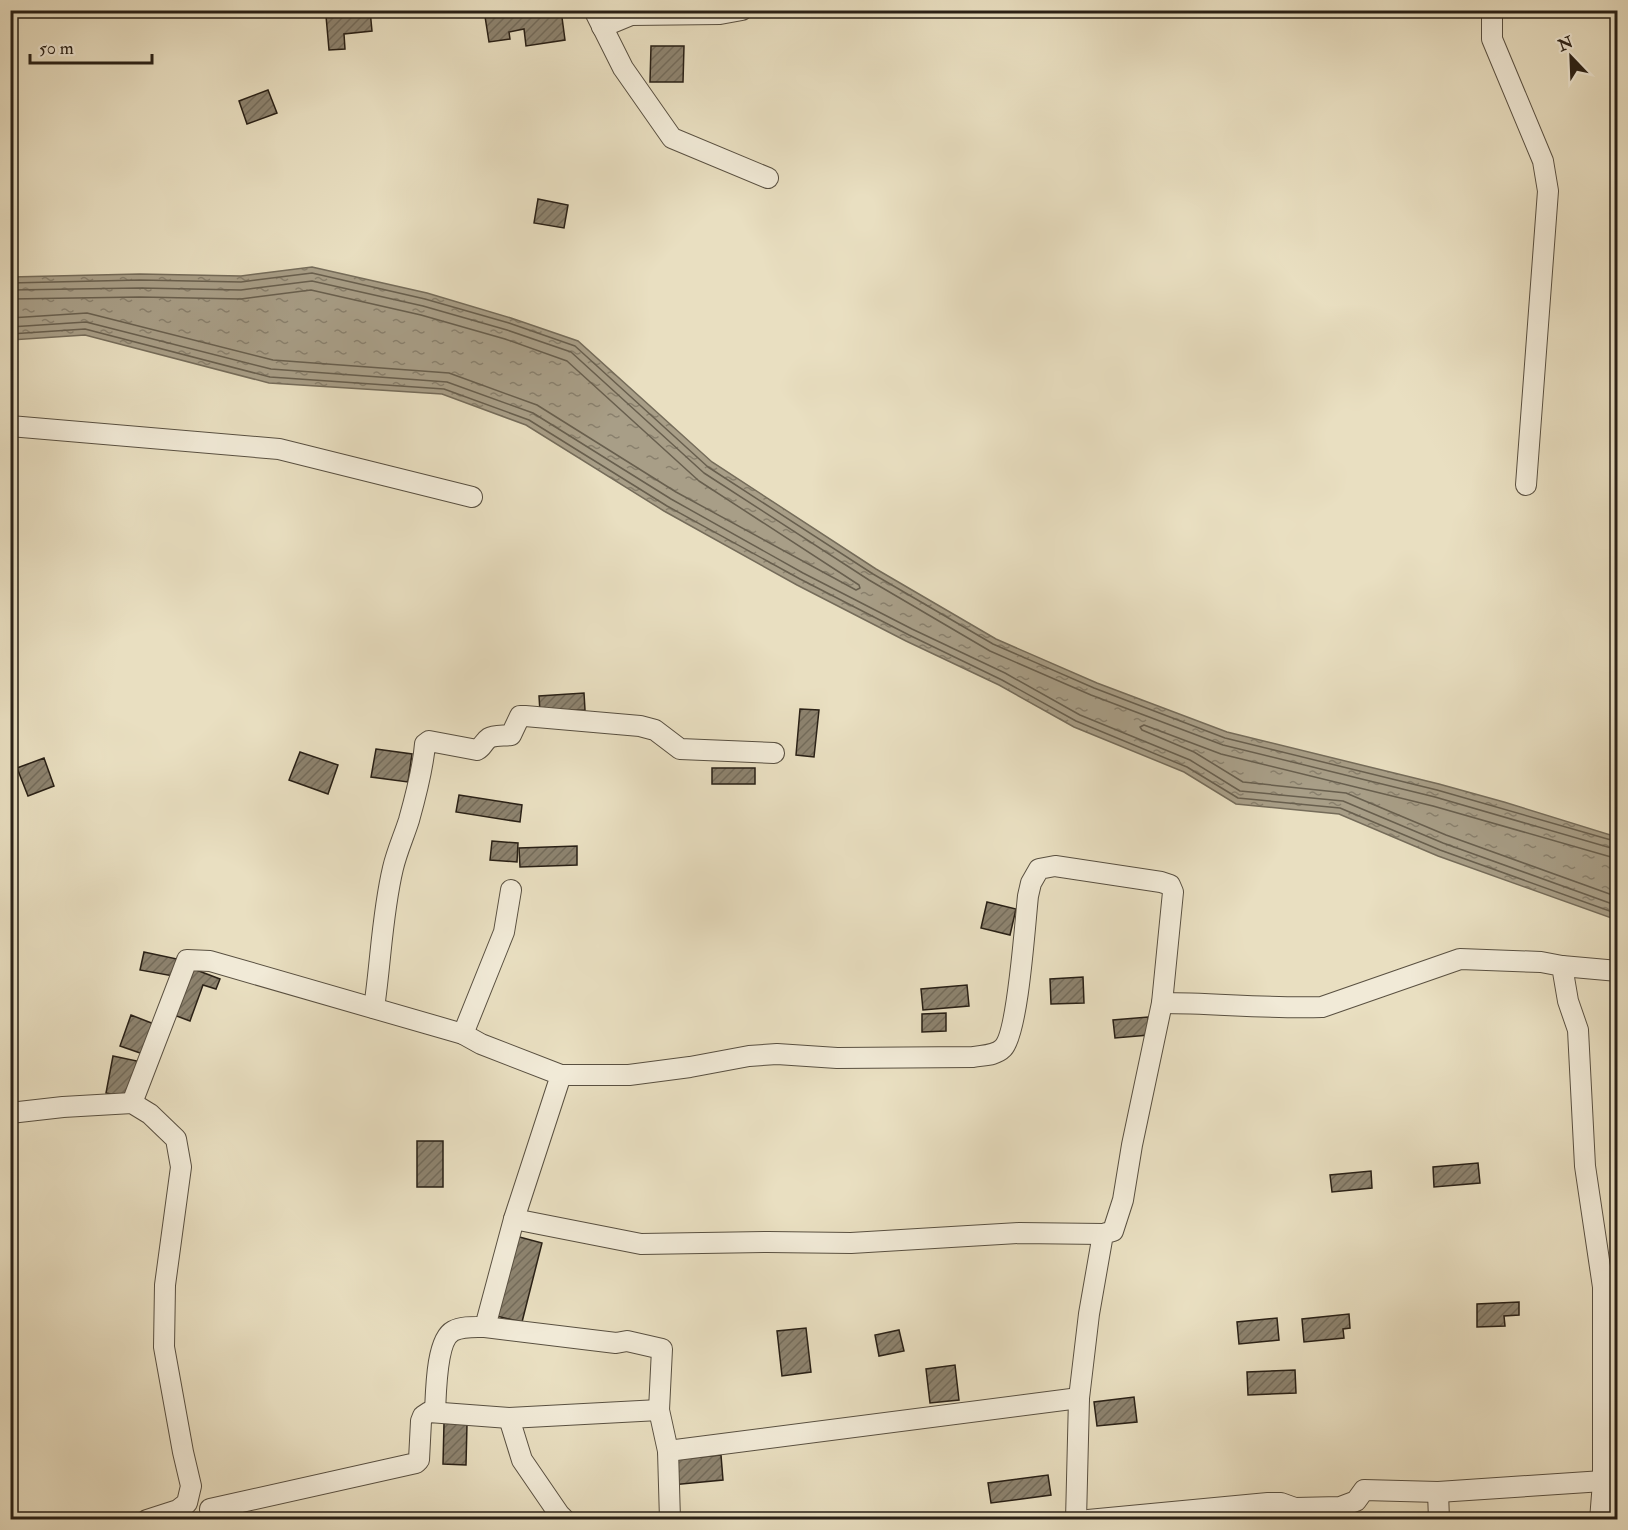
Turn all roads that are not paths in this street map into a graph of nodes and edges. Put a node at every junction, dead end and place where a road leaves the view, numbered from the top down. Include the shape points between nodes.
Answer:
1 (742, 10) edge
2 (1492, 10) edge
3 (598, 19) edge
4 (768, 178) dead end
5 (10, 426) edge
6 (1526, 485) dead end
7 (472, 496) dead end
8 (774, 753) dead end
9 (511, 890) dead end
10 (1562, 966) junction
11 (1617, 971) edge
12 (1162, 1003) junction
13 (374, 1008) junction
14 (463, 1034) junction
15 (561, 1075) junction
16 (132, 1103) junction
17 (10, 1113) edge
18 (514, 1219) junction
19 (1103, 1234) junction
20 (485, 1327) junction
21 (1079, 1398) junction
22 (659, 1410) junction
23 (435, 1412) junction
24 (508, 1418) junction
25 (668, 1451) junction
26 (1610, 1481) edge
27 (1438, 1492) junction
28 (187, 1503) junction
29 (1340, 1513) edge
30 (212, 1514) edge
31 (147, 1520) edge
32 (566, 1520) edge
33 (670, 1520) edge
34 (1076, 1520) edge
35 (1088, 1520) edge
36 (1439, 1520) edge
37 (1600, 1520) edge

1 - 3 street
2 - 6 street via 1492,39 1543,161 1548,190
3 - 4 street via 623,68 672,138
5 - 7 street via 279,449
8 - 13 street via 680,749 655,730 640,726 525,716 520,716 511,735 491,737 477,750 429,741 425,744 425,759 391,875
9 - 14 street via 504,932
10 - 11 street
10 - 12 street via 1460,959 1322,1007
10 - 26 street via 1578,1030 1585,1166 1602,1287
12 - 15 street via 1173,892 1170,885 1076,868 1043,867 1031,883 1020,985 1007,1043 998,1052 973,1057 837,1059 777,1054 629,1075
12 - 19 street via 1124,1200 1113,1231
13 - 14 street
13 - 16 street via 210,962 188,960
14 - 15 street
15 - 18 street
16 - 17 street
16 - 28 street via 176,1138 180,1153 165,1285 164,1347 191,1486
18 - 19 street via 641,1244 851,1243 1019,1233
18 - 20 street
19 - 21 street
20 - 22 street via 616,1343 627,1341 662,1349
20 - 23 street via 457,1329 447,1337 440,1360
21 - 25 street
21 - 34 street
22 - 24 street
22 - 25 street
23 - 24 street
23 - 30 street via 423,1416 421,1421 416,1463
24 - 32 street via 522,1460
25 - 33 street
26 - 27 street
26 - 37 street
27 - 29 street via 1364,1490
27 - 36 street
28 - 30 street
28 - 31 street
29 - 35 street via 1268,1503

